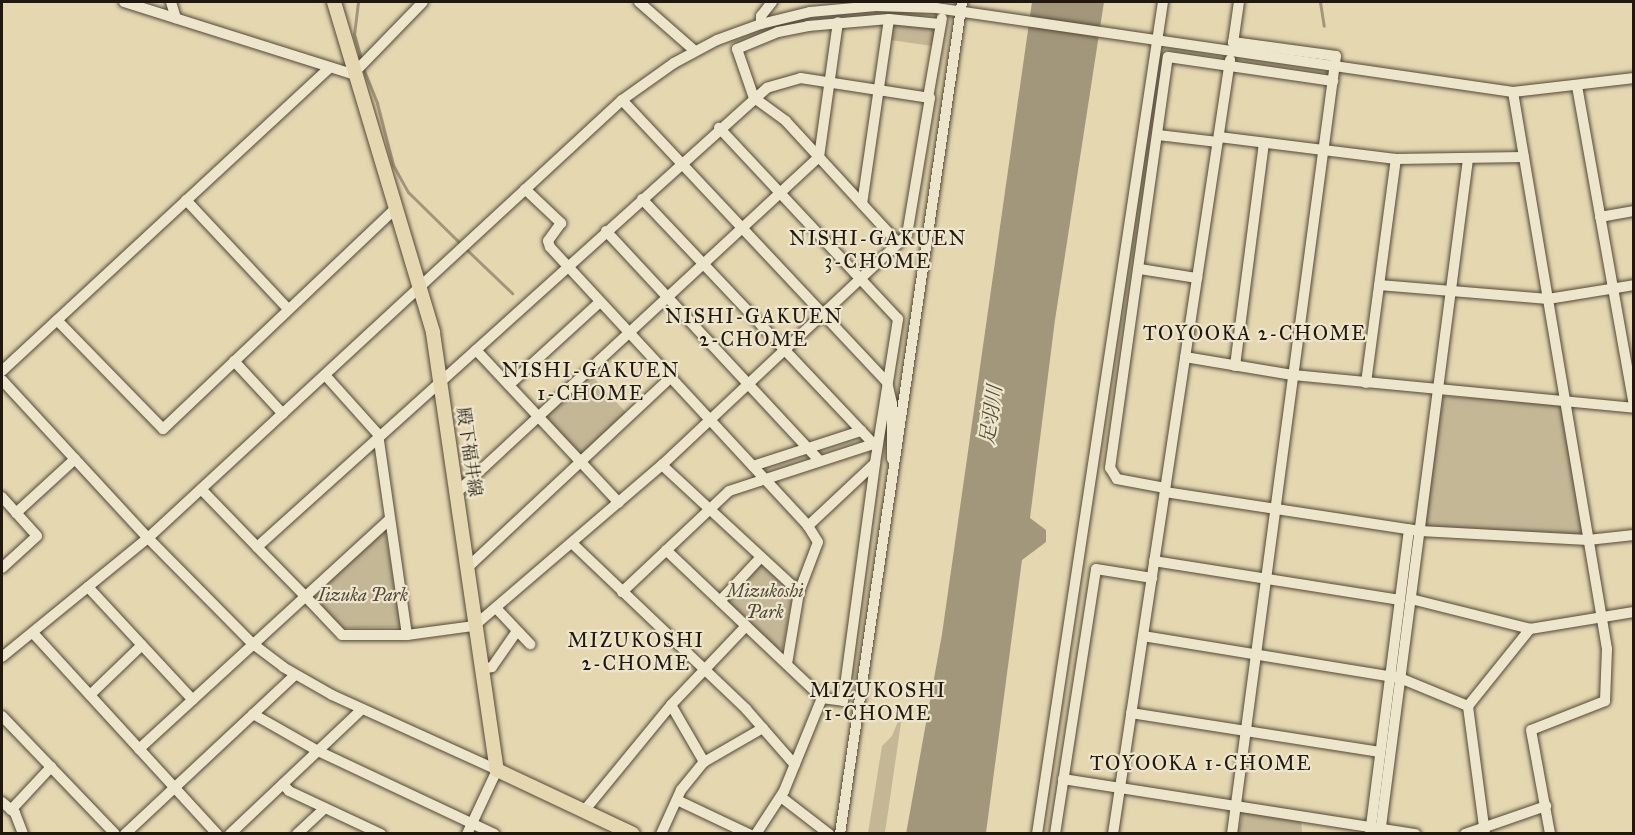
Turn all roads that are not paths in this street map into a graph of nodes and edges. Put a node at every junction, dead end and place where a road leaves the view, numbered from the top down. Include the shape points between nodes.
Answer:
1 (124, 2) edge
2 (171, 2) edge
3 (334, 2) edge
4 (423, 2) edge
5 (639, 2) edge
6 (772, 2) edge
7 (1163, 2) edge
8 (1239, 2) edge
9 (962, 9) edge
10 (176, 18) junction
11 (889, 19) junction
12 (838, 22) junction
13 (761, 24) junction
14 (1155, 43) junction
15 (695, 51) junction
16 (1230, 62) junction
17 (329, 68) junction
18 (1334, 68) junction
19 (357, 74) junction
20 (1634, 78) edge
21 (1333, 81) junction
22 (830, 83) junction
23 (1577, 86) junction
24 (879, 90) junction
25 (1513, 92) junction
26 (754, 98) junction
27 (928, 98) junction
28 (622, 99) junction
29 (719, 128) junction
30 (1158, 135) junction
31 (1218, 140) junction
32 (1264, 142) junction
33 (1323, 149) junction
34 (819, 157) junction
35 (1524, 157) junction
36 (1396, 159) junction
37 (1468, 159) junction
38 (682, 163) junction
39 (525, 189) junction
40 (783, 192) junction
41 (642, 199) junction
42 (186, 200) junction
43 (862, 204) junction
44 (396, 208) junction
45 (1634, 210) edge
46 (1600, 217) junction
47 (743, 229) junction
48 (606, 231) junction
49 (898, 243) junction
50 (705, 264) junction
51 (568, 266) junction
52 (1140, 269) junction
53 (862, 278) junction
54 (1197, 278) junction
55 (421, 285) junction
56 (1379, 285) junction
57 (1634, 285) edge
58 (1612, 289) junction
59 (1451, 291) junction
60 (668, 298) junction
61 (1548, 299) junction
62 (600, 302) junction
63 (288, 309) junction
64 (823, 314) junction
65 (57, 320) junction
66 (629, 334) junction
67 (476, 350) junction
68 (785, 350) junction
69 (1185, 357) junction
70 (234, 361) junction
71 (1235, 366) junction
72 (2, 371) edge
73 (325, 375) junction
74 (1293, 375) junction
75 (670, 378) junction
76 (2, 380) edge
77 (441, 382) junction
78 (887, 382) junction
79 (1366, 383) junction
80 (748, 384) junction
81 (509, 385) junction
82 (1438, 391) junction
83 (1565, 403) junction
84 (1634, 407) edge
85 (283, 414) junction
86 (539, 417) junction
87 (710, 420) junction
88 (861, 431) junction
89 (378, 434) junction
90 (876, 444) junction
91 (808, 449) junction
92 (75, 459) junction
93 (579, 461) junction
94 (820, 461) junction
95 (875, 463) junction
96 (662, 465) junction
97 (753, 466) junction
98 (894, 475) junction
99 (766, 479) junction
100 (202, 490) junction
101 (1165, 490) junction
102 (456, 494) junction
103 (2, 497) edge
104 (619, 503) junction
105 (709, 509) junction
106 (1275, 510) junction
107 (16, 513) junction
108 (390, 519) junction
109 (808, 526) junction
110 (1414, 530) junction
111 (1634, 535) edge
112 (148, 538) junction
113 (1588, 540) junction
114 (573, 544) junction
115 (257, 547) junction
116 (666, 550) junction
117 (761, 557) junction
118 (1154, 561) junction
119 (2, 568) edge
120 (467, 568) junction
121 (1152, 578) junction
122 (1266, 578) junction
123 (88, 587) junction
124 (622, 592) junction
125 (799, 592) junction
126 (306, 597) junction
127 (1405, 600) junction
128 (720, 601) junction
129 (496, 608) junction
130 (1634, 612) edge
131 (1604, 618) junction
132 (474, 626) junction
133 (746, 626) junction
134 (1530, 629) junction
135 (517, 631) junction
136 (33, 633) junction
137 (407, 635) junction
138 (1143, 636) junction
139 (253, 644) junction
140 (530, 644) dead end
141 (142, 645) junction
142 (1256, 653) junction
143 (2, 657) edge
144 (787, 664) junction
145 (482, 669) junction
146 (704, 669) junction
147 (296, 675) junction
148 (1395, 677) junction
149 (90, 695) junction
150 (822, 698) junction
151 (193, 700) junction
152 (671, 705) junction
153 (1468, 706) junction
154 (362, 710) junction
155 (1131, 713) junction
156 (253, 714) junction
157 (2, 716) edge
158 (763, 728) junction
159 (1246, 732) junction
160 (139, 749) junction
161 (318, 751) junction
162 (1380, 752) junction
163 (704, 762) junction
164 (795, 765) junction
165 (51, 767) junction
166 (498, 771) junction
167 (1063, 779) junction
168 (283, 784) junction
169 (1120, 787) junction
170 (175, 788) junction
171 (781, 797) junction
172 (676, 800) junction
173 (2, 802) edge
174 (1236, 806) junction
175 (1546, 806) junction
176 (325, 807) junction
177 (11, 810) junction
178 (584, 811) junction
179 (469, 828) edge
180 (1376, 830) edge
181 (1485, 832) edge
182 (19, 833) edge
183 (115, 834) edge
184 (126, 834) edge
185 (217, 834) edge
186 (230, 834) edge
187 (297, 834) edge
188 (381, 834) edge
189 (494, 834) edge
190 (633, 834) edge
191 (661, 834) edge
192 (749, 834) edge
193 (756, 834) edge
194 (829, 834) edge
195 (840, 834) edge
196 (1037, 834) edge
197 (1055, 834) edge
198 (1113, 834) edge
199 (1232, 834) edge
200 (1416, 834) edge
201 (1465, 834) edge
202 (1550, 834) edge

1 - 10 street
2 - 10 street
3 - 19 main road, 殿下福井線
4 - 19 street
5 - 15 street
6 - 13 street via 761,16
7 - 14 street
8 - 18 street via 1233,42 1336,56
9 - 13 street via 857,7 810,12
9 - 14 street
9 - 98 street
10 - 17 street
11 - 12 street
11 - 24 street
11 - 27 street via 941,20
12 - 22 street
12 - 26 street via 778,32 739,45 737,55
13 - 15 street
14 - 18 street
14 - 196 street
15 - 28 street
16 - 21 street
16 - 30 street via 1168,57
16 - 31 street
17 - 19 street
17 - 42 street
18 - 21 street
18 - 25 street
19 - 44 main road, 殿下福井線
20 - 23 street
21 - 33 street
22 - 24 street
22 - 26 street via 786,79
22 - 34 street
23 - 25 street
23 - 46 street
24 - 27 street
24 - 43 street
25 - 35 street
26 - 29 street
26 - 34 street via 777,113
27 - 49 street via 907,235
28 - 38 street
28 - 39 street
29 - 38 street
29 - 40 street
30 - 31 street
30 - 52 street
31 - 32 street
31 - 54 street
32 - 33 street
32 - 71 street
33 - 36 street
33 - 74 street
34 - 40 street
34 - 43 street
35 - 37 street
35 - 61 street
36 - 37 street
36 - 56 street
37 - 59 street
38 - 41 street
38 - 47 street
39 - 51 street via 561,223 548,245
39 - 55 street
40 - 47 street
40 - 53 street
41 - 48 street
41 - 50 street
42 - 63 street
42 - 65 street
43 - 49 street
44 - 55 main road, 殿下福井線
44 - 63 street
45 - 46 street
46 - 58 street
47 - 50 street
47 - 64 street
48 - 51 street
48 - 60 street
49 - 53 street
50 - 60 street
50 - 68 street
51 - 62 street
51 - 67 street
52 - 54 street
52 - 101 street via 1110,468 1117,478
53 - 64 street
53 - 78 street via 898,319
54 - 69 street
55 - 73 street
55 - 77 main road, 殿下福井線
56 - 59 street
56 - 79 street
57 - 58 street
58 - 61 street
58 - 84 street
59 - 61 street
59 - 82 street
60 - 66 street
60 - 80 street
61 - 83 street
62 - 66 street
62 - 81 street
63 - 70 street
64 - 68 street
64 - 78 street
65 - 70 street via 159,429
65 - 72 street
66 - 75 street
66 - 86 street
67 - 77 street
67 - 81 street
68 - 80 street
68 - 88 street
69 - 71 street
69 - 101 street
70 - 85 street
71 - 74 street
73 - 85 street
73 - 89 street
74 - 79 street
74 - 106 street
75 - 87 street
75 - 93 street
76 - 92 street
77 - 89 street
77 - 102 main road, 殿下福井線
78 - 90 street
78 - 98 street
79 - 82 street
80 - 87 street
80 - 91 street
81 - 86 street
82 - 83 street
82 - 110 street
83 - 84 street
83 - 113 street
85 - 100 street
86 - 93 street
86 - 102 street
87 - 96 street
87 - 97 street
88 - 90 street
88 - 91 street
89 - 108 street
89 - 115 street
90 - 94 street
90 - 95 street
91 - 94 street
91 - 97 street
92 - 107 street
92 - 112 street
93 - 104 street
93 - 120 street
94 - 99 street
95 - 109 street
95 - 150 street via 843,701
96 - 104 street
96 - 105 street
97 - 99 street
98 - 195 street
99 - 105 street via 729,491
99 - 109 street
100 - 112 street
100 - 115 street
101 - 106 street
101 - 118 street
102 - 120 main road, 殿下福井線
103 - 107 street
104 - 114 street
105 - 116 street
105 - 117 street
106 - 110 street
106 - 122 street
107 - 119 street via 37,536
108 - 126 street
108 - 137 street
109 - 125 street via 818,543
110 - 113 street
110 - 127 street
111 - 113 street
112 - 123 street
112 - 139 street
113 - 131 street
114 - 124 street
114 - 129 street
115 - 126 street
116 - 124 street
116 - 128 street
117 - 125 street
117 - 128 street
118 - 121 street
118 - 122 street
120 - 132 main road, 殿下福井線
121 - 138 street
121 - 167 street via 1096,570
122 - 127 street
122 - 142 street
123 - 136 street
123 - 141 street
124 - 146 street
125 - 144 street
126 - 137 street via 342,635
126 - 139 street
127 - 134 street
127 - 148 street
128 - 133 street
129 - 132 street
129 - 135 street
130 - 131 street
131 - 134 street
131 - 175 street via 1605,701 1531,730
132 - 137 street
132 - 145 main road, 殿下福井線
133 - 144 street
133 - 146 street
134 - 153 street
135 - 140 street
135 - 145 street via 492,667
136 - 143 street
136 - 149 street
138 - 142 street
138 - 155 street
139 - 147 street
139 - 151 street
141 - 149 street
141 - 151 street
142 - 148 street
142 - 159 street
144 - 150 street
145 - 166 main road, 殿下福井線
146 - 152 street
146 - 158 street
147 - 154 street
147 - 156 street
148 - 153 street
148 - 162 street
148 - 180 street
149 - 160 street
150 - 164 street
151 - 160 street
152 - 163 street
152 - 178 street
153 - 181 street
154 - 161 street
154 - 166 street
155 - 159 street
155 - 169 street
156 - 161 street
156 - 170 street
157 - 165 street
158 - 163 street
158 - 164 street
159 - 162 street
159 - 174 street
160 - 170 street
161 - 168 street
161 - 179 street
162 - 180 street
163 - 172 street
164 - 171 street
165 - 177 street
165 - 183 street
166 - 178 main road
166 - 179 street
167 - 169 street
167 - 197 street
168 - 176 street via 289,791
168 - 186 street
169 - 174 street
169 - 198 street
170 - 184 street
170 - 185 street
171 - 193 street
171 - 194 street
172 - 191 street
172 - 192 street
173 - 177 street
174 - 180 street
174 - 199 street
175 - 181 street
175 - 202 street
176 - 187 street
176 - 188 street
177 - 182 street
178 - 190 main road
179 - 189 street
180 - 200 street
181 - 201 street

